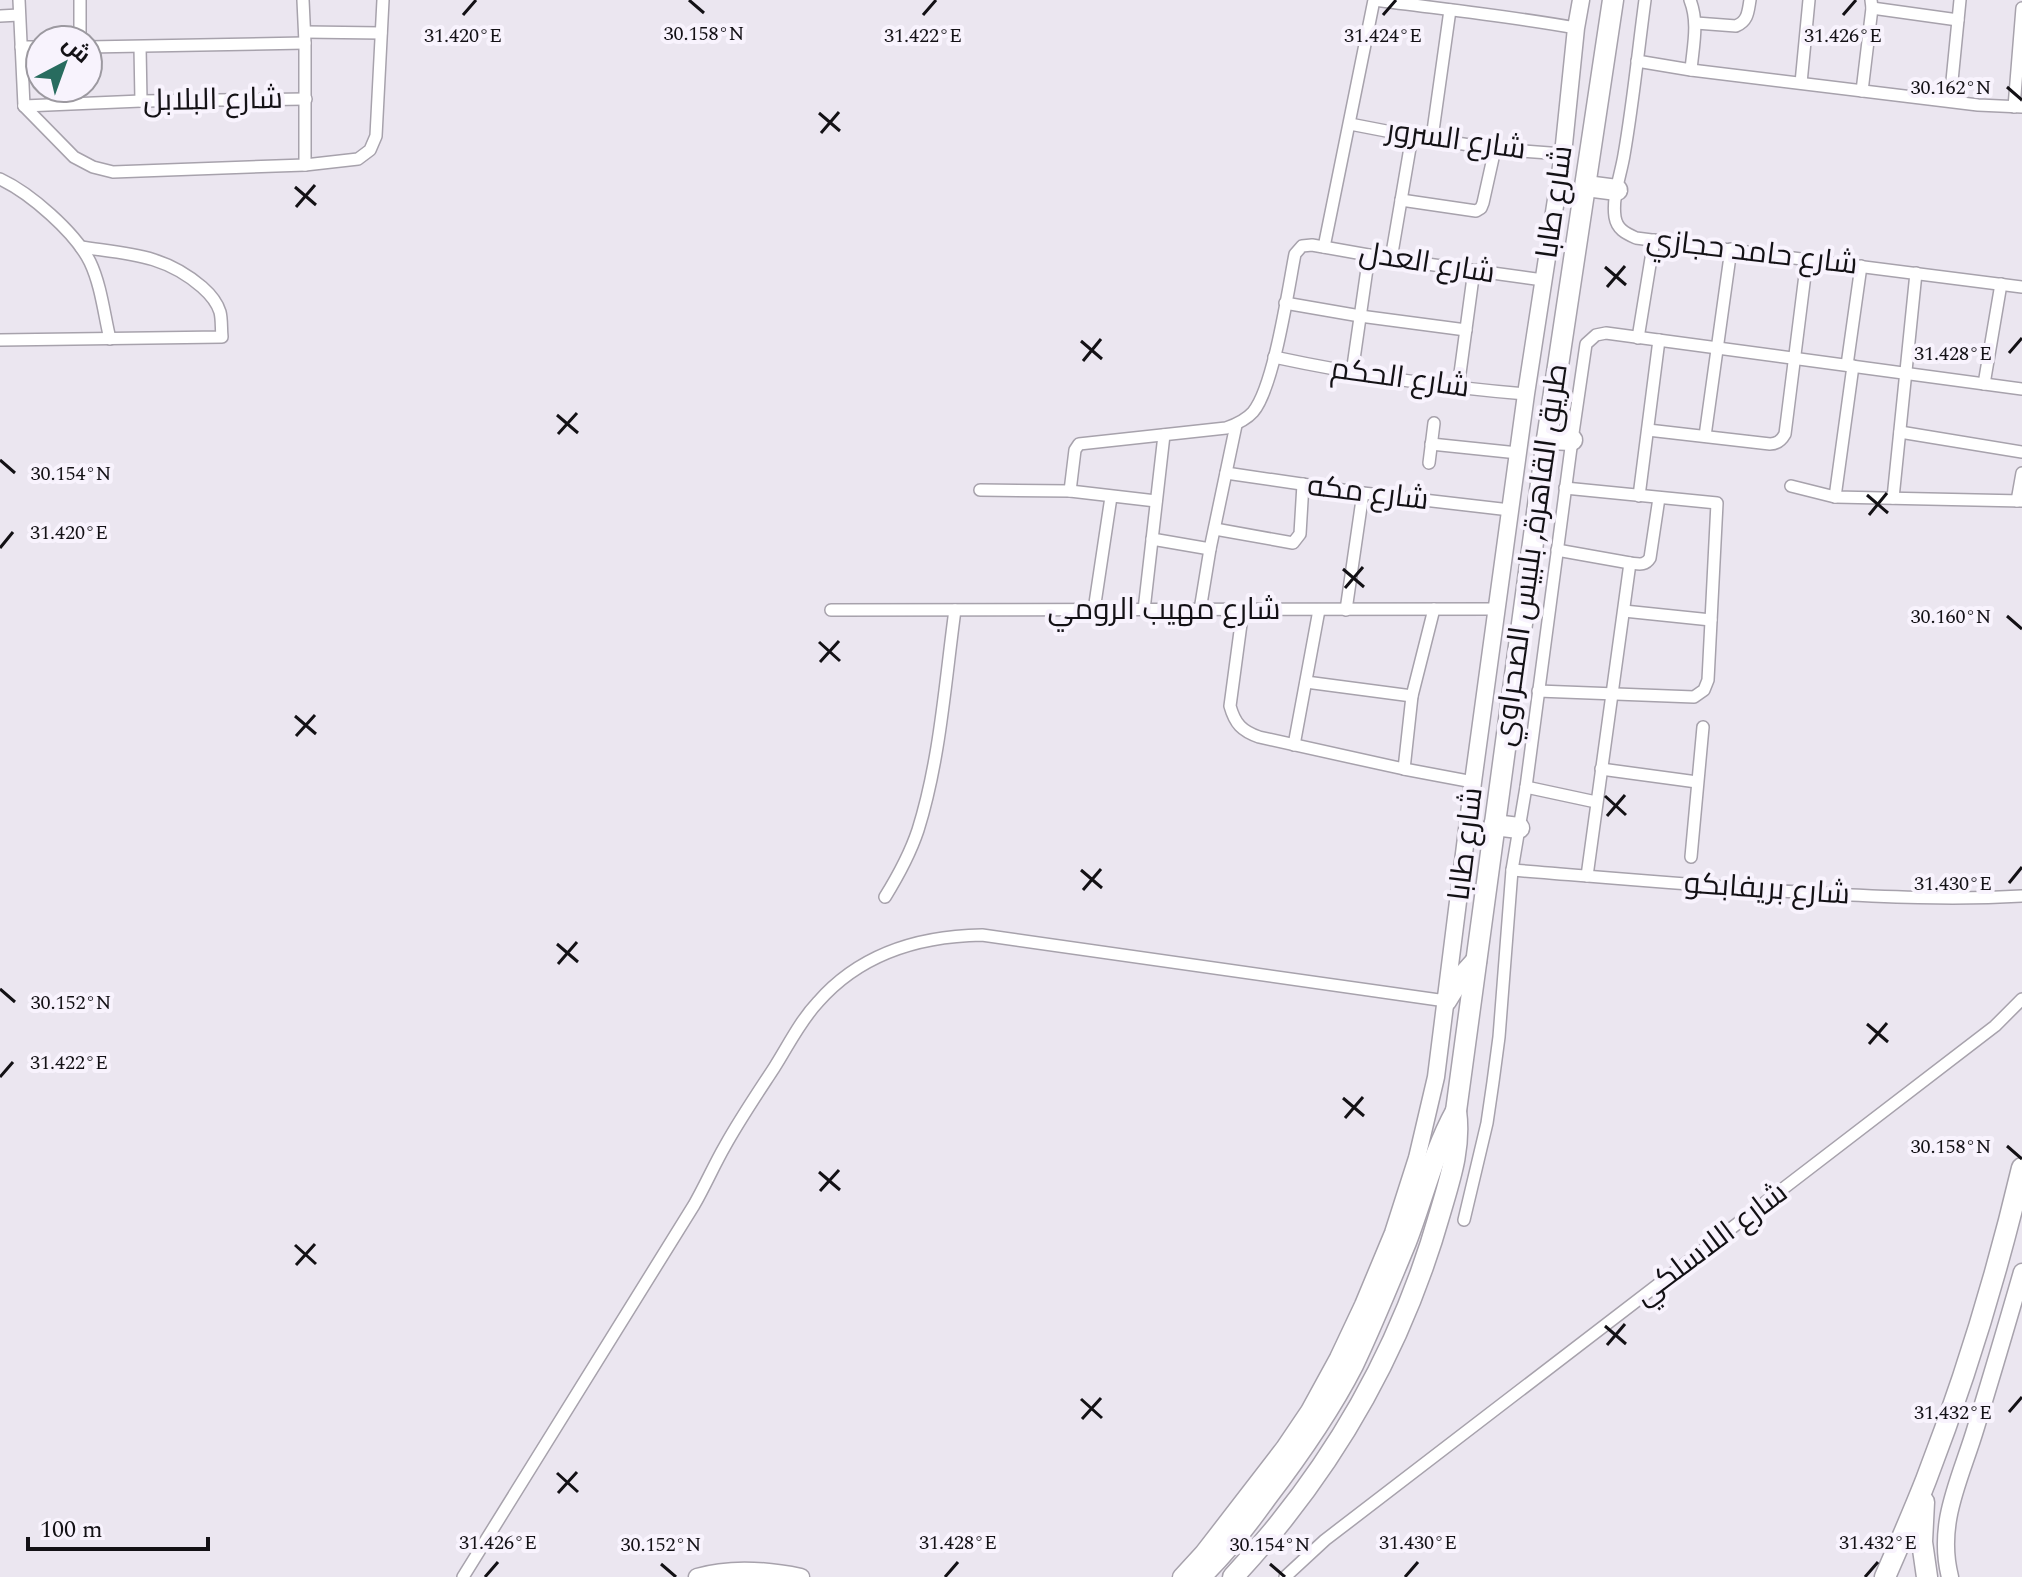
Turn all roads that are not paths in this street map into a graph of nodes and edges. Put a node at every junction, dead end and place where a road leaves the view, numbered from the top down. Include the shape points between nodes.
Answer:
1 (19, 0) edge
2 (80, 0) edge
3 (303, 0) edge
4 (383, 0) edge
5 (1374, 0) edge
6 (1506, 0) edge
7 (1581, 0) edge
8 (1613, 0) edge
9 (1645, 0) edge
10 (1690, 0) edge
11 (1750, 0) edge
12 (1809, 0) edge
13 (1960, 0) edge
14 (1871, 4) edge
15 (1895, 6) edge
16 (2022, 8) edge
17 (1450, 10) junction
18 (19, 15) junction
19 (1504, 15) junction
20 (0, 16) edge
21 (1958, 20) junction
22 (1696, 23) junction
23 (80, 24) edge
24 (1576, 28) junction
25 (381, 33) junction
26 (305, 37) junction
27 (21, 47) joint
28 (104, 47) edge
29 (140, 47) junction
30 (1637, 61) junction
31 (1691, 70) junction
32 (1801, 83) junction
33 (1862, 91) junction
34 (306, 99) junction
35 (141, 101) junction
36 (1950, 101) junction
37 (24, 106) junction
38 (2018, 107) edge
39 (1350, 124) junction
40 (1412, 136) junction
41 (1432, 138) junction
42 (1495, 149) junction
43 (1563, 154) junction
44 (305, 165) junction
45 (0, 179) edge
46 (1586, 186) junction
47 (1617, 190) junction
48 (1401, 200) junction
49 (1654, 240) junction
50 (1318, 246) junction
51 (81, 247) junction
52 (1731, 249) junction
53 (1369, 255) junction
54 (1391, 259) junction
55 (1807, 259) junction
56 (1861, 266) junction
57 (1474, 270) junction
58 (1916, 273) junction
59 (1543, 280) junction
60 (2001, 284) junction
61 (2022, 287) edge
62 (1285, 303) junction
63 (1360, 316) junction
64 (1466, 330) junction
65 (1638, 338) junction
66 (110, 339) junction
67 (0, 340) edge
68 (1659, 340) junction
69 (1717, 348) junction
70 (1274, 357) junction
71 (1794, 358) junction
72 (1850, 366) junction
73 (1352, 373) junction
74 (1906, 373) junction
75 (1984, 384) junction
76 (1458, 388) junction
77 (2022, 389) edge
78 (1526, 394) junction
79 (1434, 423) dead end
80 (1236, 425) junction
81 (1648, 430) junction
82 (1900, 432) junction
83 (1164, 435) junction
84 (1705, 436) junction
85 (1547, 439) junction
86 (1572, 440) junction
87 (1431, 444) junction
88 (2022, 452) edge
89 (1518, 453) junction
90 (1429, 463) dead end
91 (1226, 473) junction
92 (2022, 473) edge
93 (1303, 484) junction
94 (1791, 486) dead end
95 (1565, 488) junction
96 (980, 490) dead end
97 (1070, 491) junction
98 (1363, 493) junction
99 (1639, 496) junction
100 (1111, 497) junction
101 (1835, 497) junction
102 (1659, 498) junction
103 (1893, 498) junction
104 (1156, 501) junction
105 (2020, 501) edge
106 (1510, 510) junction
107 (1215, 529) junction
108 (1152, 539) junction
109 (1210, 549) junction
110 (1557, 550) junction
111 (1630, 563) junction
112 (1243, 609) junction
113 (1434, 609) junction
114 (1498, 609) junction
115 (831, 610) dead end
116 (955, 610) junction
117 (1094, 610) junction
118 (1144, 610) junction
119 (1200, 610) junction
120 (1319, 610) junction
121 (1346, 610) junction
122 (1624, 611) junction
123 (1711, 620) junction
124 (1306, 682) junction
125 (1538, 691) junction
126 (1612, 695) junction
127 (1412, 696) junction
128 (1703, 727) dead end
129 (1294, 745) junction
130 (1404, 769) junction
131 (1601, 769) junction
132 (1473, 782) junction
133 (1697, 782) junction
134 (1526, 787) junction
135 (1596, 802) junction
136 (1494, 825) junction
137 (1519, 828) junction
138 (1691, 857) dead end
139 (1512, 870) junction
140 (1587, 876) junction
141 (2022, 896) edge
142 (885, 897) dead end
143 (1476, 961) junction
144 (2022, 999) edge
145 (1446, 1001) junction
146 (1456, 1111) junction
147 (2022, 1168) edge
148 (1464, 1220) dead end
149 (2022, 1272) edge
150 (1926, 1480) junction
151 (1205, 1565) edge
152 (463, 1577) edge
153 (697, 1577) edge
154 (801, 1577) edge
155 (1181, 1577) edge
156 (1233, 1577) edge
157 (1285, 1577) edge
158 (1885, 1577) edge
159 (1927, 1577) edge
160 (1950, 1577) edge

1 - 18 street
2 - 23 street
3 - 26 street
4 - 25 street
5 - 17 street
5 - 39 street
6 - 19 street
7 - 24 street, شارع طابا
8 - 46 highway, طريق القاهرة, بلبيس الصحراوي
9 - 30 street, شارع حامد حجازي
10 - 22 street
11 - 22 street via 1741,25
12 - 32 street
13 - 21 street
14 - 15 street
14 - 33 street
15 - 21 street
16 - 38 street
17 - 19 street
17 - 41 street
18 - 20 street
18 - 27 street
19 - 24 street
21 - 36 street
22 - 31 street
24 - 43 street, شارع طابا
25 - 26 street
25 - 44 street via 376,136 370,150 358,159
26 - 29 street
26 - 34 street
27 - 37 street
28 - 29 street
29 - 35 street
30 - 31 street
30 - 47 street, شارع حامد حجازي
31 - 32 street
32 - 33 street
33 - 36 street
34 - 35 street, شارع البلابل
34 - 44 street
35 - 37 street, شارع البلابل
36 - 38 street
37 - 44 street via 74,157 113,172
39 - 40 street, شارع السرور
39 - 50 street
40 - 41 street, شارع السرور
40 - 48 street
41 - 42 street, شارع السرور
42 - 43 street, شارع السرور
42 - 48 street via 1483,203 1476,211
43 - 59 street, شارع طابا
45 - 51 street via 28,196
46 - 47 highway
46 - 85 highway, طريق القاهرة, بلبيس الصحراوي
47 - 49 street, شارع حامد حجازي via 1620,228 1636,238
48 - 54 street
49 - 52 street, شارع حامد حجازي
49 - 65 street
50 - 53 street, شارع العدل
50 - 62 street via 1302,246 1295,254
51 - 66 street via 94,272
51 - 66 street via 170,264 208,292 221,315 222,337
52 - 55 street, شارع حامد حجازي
52 - 69 street
53 - 54 street, شارع العدل
53 - 63 street
54 - 57 street, شارع العدل
55 - 56 street, شارع حامد حجازي
55 - 71 street
56 - 58 street, شارع حامد حجازي
56 - 72 street
57 - 59 street, شارع العدل
57 - 64 street
58 - 60 street, شارع حامد حجازي
58 - 74 street
59 - 78 street, شارع طابا
60 - 61 street, شارع حامد حجازي
60 - 75 street
62 - 63 street
62 - 70 street
63 - 64 street
63 - 73 street
64 - 76 street
65 - 68 street
65 - 86 street via 1606,333 1586,344
66 - 67 street
68 - 69 street
68 - 81 street
69 - 71 street
69 - 84 street
70 - 73 street, شارع الحكم
70 - 80 street via 1258,405
71 - 72 street
71 - 84 street via 1785,434 1779,442
72 - 74 street
72 - 101 street
73 - 76 street, شارع الحكم
74 - 75 street
74 - 82 street
75 - 77 street
76 - 78 street, شارع الحكم
78 - 89 street, شارع طابا
79 - 87 street
80 - 83 street
80 - 91 street
81 - 84 street
81 - 99 street
82 - 88 street
82 - 103 street
83 - 97 street via 1079,444
83 - 104 street
85 - 86 highway
85 - 136 highway, طريق القاهرة, بلبيس الصحراوي
86 - 95 street
87 - 89 street
87 - 90 street
89 - 106 street, شارع طابا
91 - 93 street, شارع مكه
91 - 107 street
92 - 105 street
93 - 98 street, شارع مكه
93 - 107 street via 1300,534 1293,543
94 - 101 street
95 - 99 street
95 - 110 street
96 - 97 street
97 - 100 street
98 - 106 street, شارع مكه
98 - 121 street
99 - 102 street
100 - 104 street
100 - 117 street
101 - 103 street
102 - 111 street via 1650,558 1642,565
102 - 123 street via 1717,503
103 - 105 street
104 - 108 street
106 - 114 street, شارع طابا
107 - 109 street
108 - 109 street
108 - 118 street
109 - 119 street
110 - 111 street
110 - 125 street
111 - 122 street
112 - 119 street, شارع مهيب الرومي
112 - 120 street, شارع مهيب الرومي
112 - 129 street via 1230,706 1233,718 1246,733
113 - 114 street, شارع مهيب الرومي
113 - 121 street, شارع مهيب الرومي
113 - 127 street
114 - 132 street, شارع طابا
115 - 116 street, شارع مهيب الرومي
116 - 117 street, شارع مهيب الرومي
116 - 142 street via 926,800 907,858
117 - 118 street, شارع مهيب الرومي
118 - 119 street, شارع مهيب الرومي
120 - 121 street, شارع مهيب الرومي
120 - 124 street
122 - 123 street
122 - 126 street
123 - 126 street via 1708,680 1699,694
124 - 127 street
124 - 129 street
125 - 126 street
125 - 134 street
126 - 131 street
127 - 130 street
128 - 133 street
129 - 130 street
130 - 132 street
131 - 133 street
131 - 135 street
132 - 145 street, شارع طابا
133 - 138 street
134 - 135 street
134 - 137 street
135 - 140 street
136 - 137 highway
136 - 143 highway, طريق القاهرة, بلبيس الصحراوي
137 - 139 street
139 - 140 street, شارع بريفابكو
139 - 148 street via 1499,1037 1487,1123
140 - 141 street, شارع بريفابكو via 1902,898
143 - 145 highway
143 - 146 highway, طريق القاهرة, بلبيس الصحراوي
144 - 157 street, شارع اللاسلكي via 1995,1026 1325,1540
145 - 151 street, شارع طابا via 1417,1158 1363,1305 1309,1411
145 - 152 street via 982,935 931,939 863,964 808,1014
146 - 151 highway via 1352,1366 1284,1475 1243,1529
146 - 156 highway via 1453,1170 1430,1250 1376,1380 1325,1463
147 - 150 highway via 1969,1358
149 - 160 street via 1949,1512 1945,1550
150 - 158 highway
150 - 159 highway via 1922,1542
151 - 155 street, شارع طابا
153 - 154 street via 769,1571

